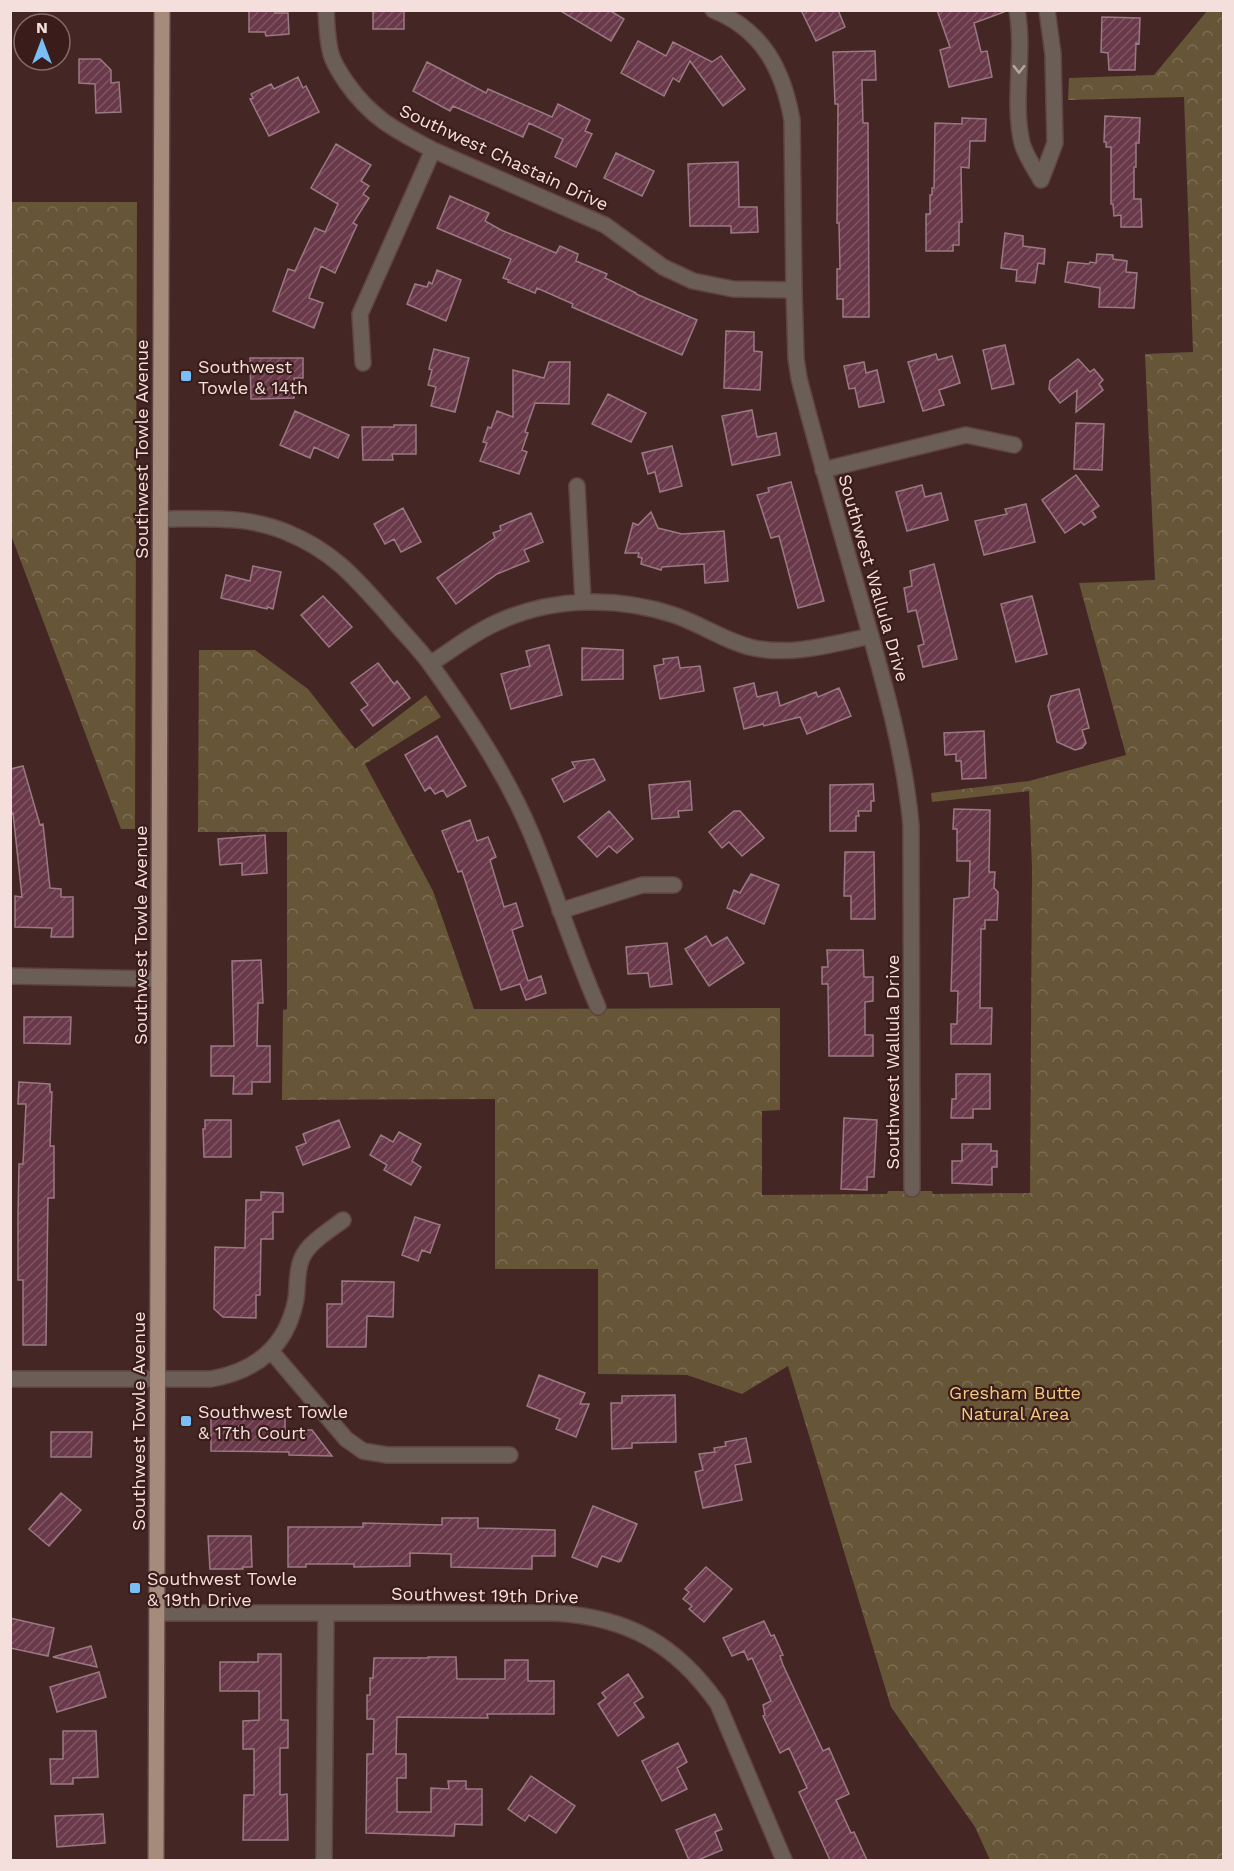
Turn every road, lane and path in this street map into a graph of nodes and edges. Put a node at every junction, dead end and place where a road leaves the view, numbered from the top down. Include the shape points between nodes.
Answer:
1 (162, 10) edge
2 (326, 10) edge
3 (713, 10) edge
4 (1017, 10) edge
5 (1047, 10) edge
6 (433, 150) junction
7 (794, 290) junction
8 (363, 363) dead end
9 (1014, 445) dead end
10 (823, 470) junction
11 (577, 486) dead end
12 (161, 519) junction
13 (583, 601) junction
14 (871, 636) junction
15 (430, 664) junction
16 (675, 885) dead end
17 (560, 911) junction
18 (10, 976) edge
19 (159, 979) junction
20 (598, 1007) dead end
21 (912, 1189) dead end
22 (343, 1220) dead end
23 (271, 1352) junction
24 (10, 1379) edge
25 (158, 1381) junction
26 (510, 1455) dead end
27 (157, 1613) junction
28 (326, 1613) junction
29 (156, 1860) edge
30 (324, 1860) edge
31 (784, 1860) edge

1 - 12 main road, Southwest Towle Avenue
2 - 6 street, Southwest Chastain Drive via 332,57 357,98 377,118
3 - 7 street, Southwest Wallula Drive via 757,38 778,71 787,96 792,120
4 -> 5 street via 1022,145 1041,180 1055,143 1053,54
6 - 7 street, Southwest Chastain Drive via 605,225 663,267 693,281 733,289
6 - 8 street via 360,314
7 - 10 street, Southwest Wallula Drive via 799,378
9 - 10 street via 966,435
10 - 14 street, Southwest Wallula Drive
11 - 13 street
12 - 15 street via 236,519 307,541 350,572
12 - 19 main road, Southwest Towle Avenue
13 - 14 street via 649,608 753,648 809,650
13 - 15 street via 550,606 496,623
14 - 21 street, Southwest Wallula Drive via 901,758 911,825
15 - 17 street via 511,790
16 - 17 street via 642,885
17 - 20 street
18 - 19 street
19 - 25 main road, Southwest Towle Avenue
22 - 23 street via 302,1256 292,1316
23 - 25 street via 231,1376
23 - 26 street via 346,1438 363,1451 387,1455
24 - 25 street
25 - 27 main road, Southwest Towle Avenue
27 - 28 street, Southwest 19th Drive
27 - 29 main road, Southwest Towle Avenue
28 - 30 street
28 - 31 street, Southwest 19th Drive via 578,1614 608,1620 643,1634 681,1660 718,1704

